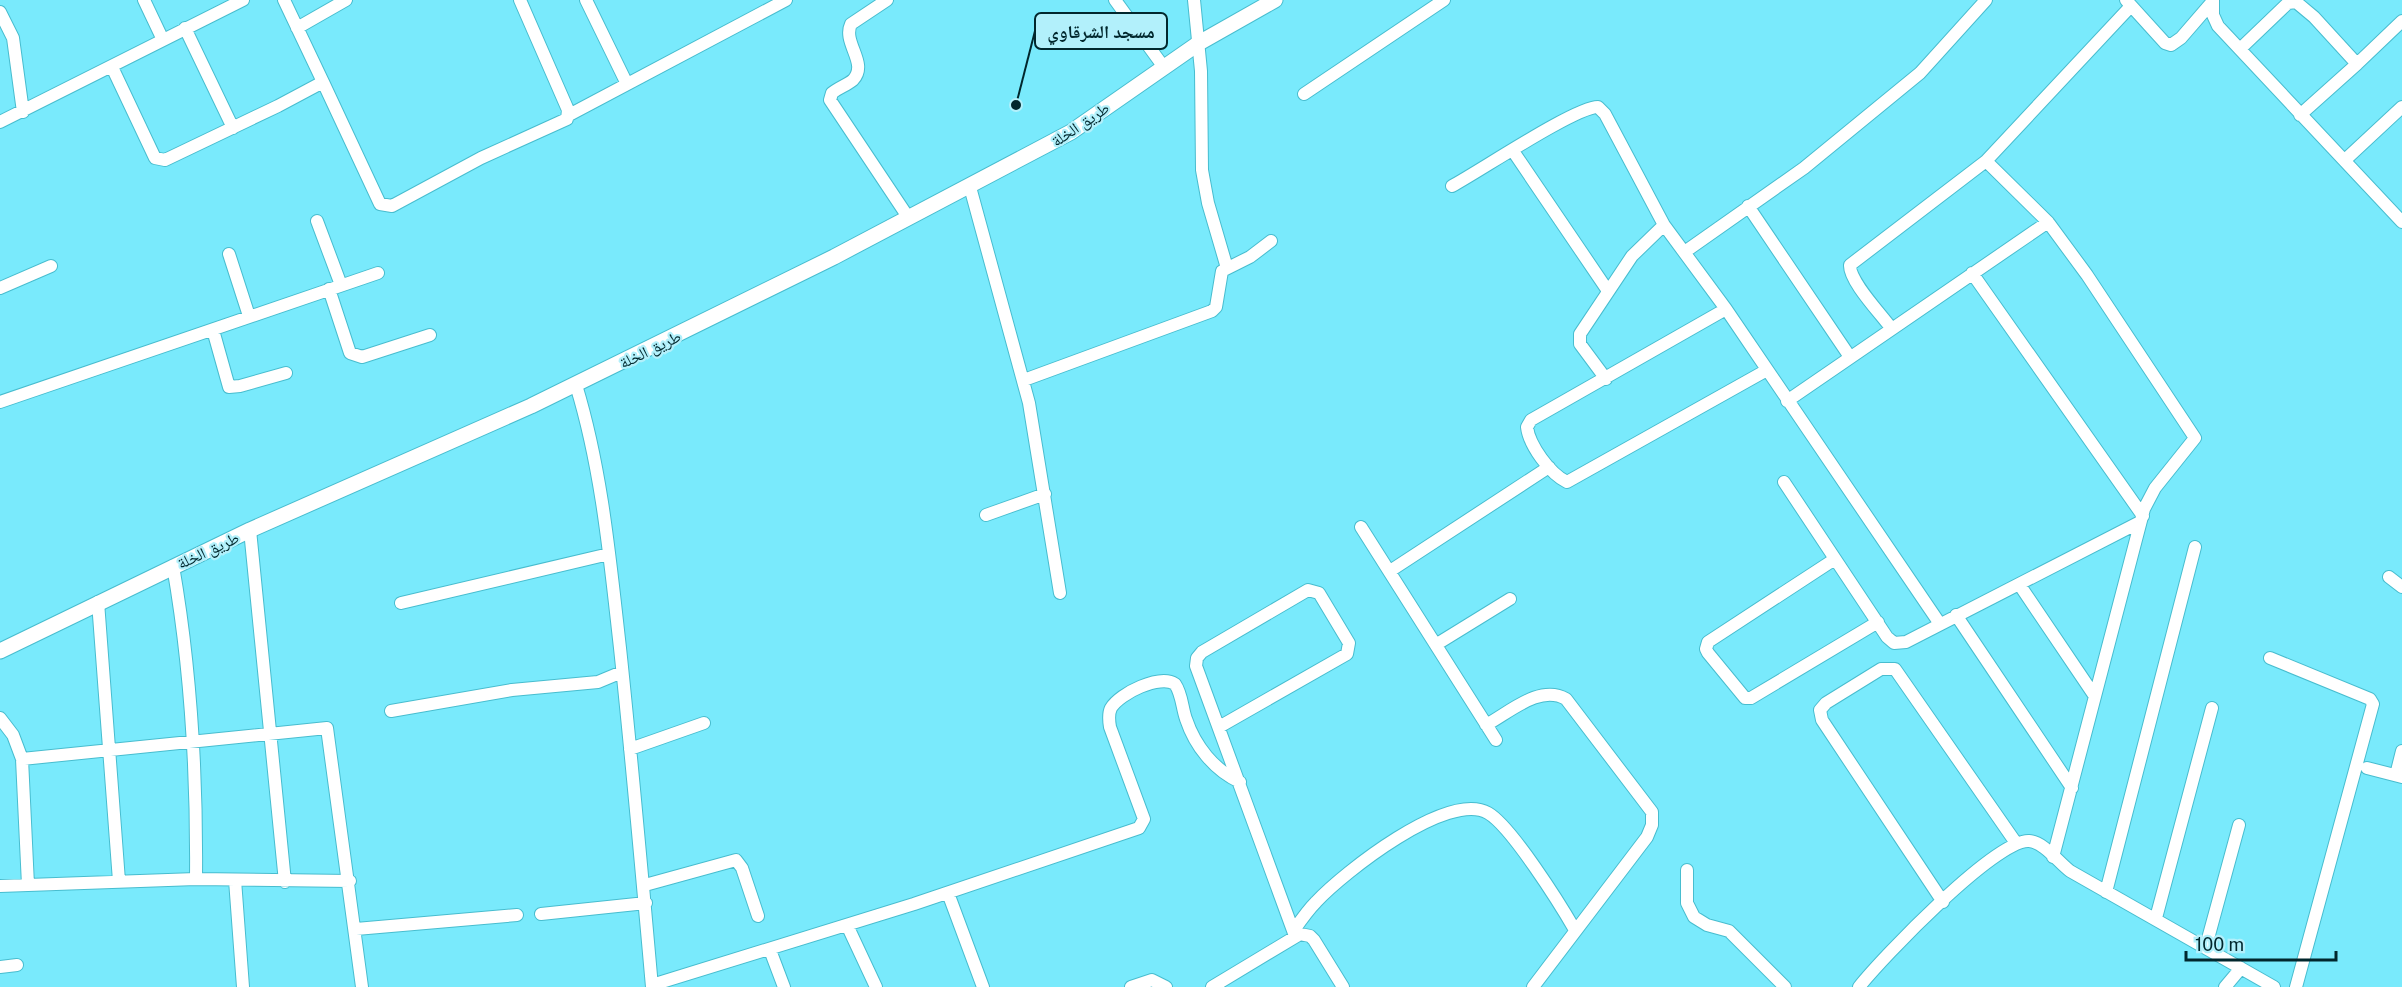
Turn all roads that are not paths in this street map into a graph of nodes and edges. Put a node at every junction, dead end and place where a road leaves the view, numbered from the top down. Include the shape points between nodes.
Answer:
1 (144, 0) edge
2 (243, 0) edge
3 (284, 0) edge
4 (346, 0) edge
5 (520, 0) edge
6 (586, 0) edge
7 (786, 0) edge
8 (887, 0) edge
9 (1115, 0) edge
10 (1194, 0) edge
11 (1275, 0) edge
12 (1444, 0) edge
13 (1986, 0) edge
14 (2213, 0) edge
15 (2128, 3) edge
16 (0, 12) edge
17 (2402, 21) edge
18 (185, 28) junction
19 (297, 28) junction
20 (163, 40) junction
21 (1199, 43) junction
22 (2241, 48) junction
23 (2357, 64) junction
24 (112, 66) junction
25 (1163, 66) junction
26 (323, 82) junction
27 (627, 84) junction
28 (1304, 94) dead end
29 (2402, 106) edge
30 (23, 112) junction
31 (569, 115) junction
32 (2300, 115) junction
33 (0, 122) edge
34 (233, 128) junction
35 (1513, 151) junction
36 (2345, 160) junction
37 (1986, 161) junction
38 (1452, 186) dead end
39 (970, 187) junction
40 (1748, 206) junction
41 (908, 217) junction
42 (318, 221) dead end
43 (2048, 222) junction
44 (2402, 222) edge
45 (1664, 225) junction
46 (1271, 241) dead end
47 (1686, 251) junction
48 (229, 254) dead end
49 (51, 266) dead end
50 (1227, 268) junction
51 (378, 273) dead end
52 (1972, 273) junction
53 (335, 287) junction
54 (0, 288) edge
55 (1608, 291) junction
56 (1726, 309) junction
57 (249, 316) junction
58 (1891, 328) junction
59 (213, 330) junction
60 (430, 335) dead end
61 (1850, 357) junction
62 (1767, 370) junction
63 (286, 373) dead end
64 (1606, 379) junction
65 (1024, 380) junction
66 (576, 385) junction
67 (1787, 400) junction
68 (0, 402) edge
69 (1549, 467) junction
70 (1784, 482) dead end
71 (1045, 494) junction
72 (986, 515) dead end
73 (2142, 519) junction
74 (1361, 527) dead end
75 (250, 530) junction
76 (2195, 547) dead end
77 (609, 554) junction
78 (1835, 559) junction
79 (173, 566) junction
80 (1390, 571) junction
81 (2390, 577) dead end
82 (2019, 584) junction
83 (2402, 587) edge
84 (1060, 593) dead end
85 (1510, 598) dead end
86 (98, 602) junction
87 (401, 603) dead end
88 (1956, 615) junction
89 (1878, 622) junction
90 (1940, 624) junction
91 (1437, 644) junction
92 (0, 651) edge
93 (2270, 658) dead end
94 (622, 672) junction
95 (2094, 695) junction
96 (2212, 708) dead end
97 (391, 711) dead end
98 (0, 718) edge
99 (704, 723) dead end
100 (1486, 725) junction
101 (1219, 727) junction
102 (271, 734) junction
103 (193, 740) junction
104 (1496, 740) dead end
105 (630, 749) junction
106 (109, 750) junction
107 (2402, 751) edge
108 (22, 759) junction
109 (2367, 768) dead end
110 (2399, 776) edge
111 (1239, 782) junction
112 (2072, 788) junction
113 (2239, 825) dead end
114 (2016, 843) junction
115 (2053, 857) junction
116 (1687, 870) dead end
117 (196, 879) junction
118 (235, 880) junction
119 (119, 881) junction
120 (285, 882) junction
121 (350, 882) junction
122 (27, 885) junction
123 (645, 885) junction
124 (0, 886) edge
125 (948, 892) junction
126 (2106, 892) junction
127 (1943, 902) junction
128 (646, 903) junction
129 (541, 914) dead end
130 (517, 915) dead end
131 (758, 916) dead end
132 (2156, 918) junction
133 (847, 925) junction
134 (356, 929) junction
135 (1575, 930) junction
136 (1294, 933) junction
137 (2206, 946) junction
138 (770, 950) junction
139 (17, 965) dead end
140 (0, 967) edge
141 (2241, 968) junction
142 (652, 986) edge
143 (243, 987) edge
144 (362, 987) edge
145 (784, 987) edge
146 (876, 987) edge
147 (983, 987) edge
148 (1131, 987) edge
149 (1166, 987) edge
150 (1212, 987) edge
151 (1342, 987) edge
152 (1533, 987) edge
153 (1785, 987) edge
154 (1859, 987) edge
155 (2225, 987) edge
156 (2274, 987) edge
157 (2296, 987) edge

1 - 20 street
2 - 18 street
3 - 19 street
4 - 19 street
5 - 31 street
6 - 27 street
7 - 27 street
8 - 41 street via 851,24 847,36 858,62 857,72 854,79 832,93 830,100
9 - 25 street
10 - 21 street
11 - 21 street, طريق الخلة
12 - 28 street
13 - 40 street via 1920,73 1804,168
14 - 15 street via 2171,45
14 - 22 street via 2218,26
15 - 37 street
16 - 30 street via 13,38
17 - 23 street
18 - 20 street
18 - 34 street
19 - 26 street
20 - 24 street
21 - 25 street, طريق الخلة
21 - 50 street via 1202,170
22 - 23 street via 2288,3 2296,2
22 - 32 street
23 - 32 street
24 - 30 street
24 - 34 street via 157,160 165,160
25 - 39 street, طريق الخلة via 1071,132
26 - 31 street via 380,204 388,207 481,158 564,121
26 - 34 street
27 - 31 street
29 - 36 street
30 - 33 street
32 - 36 street
35 - 38 street
35 - 45 street via 1598,107
35 - 55 street
36 - 44 street
37 - 43 street
37 - 58 street via 1850,265 1855,280
39 - 41 street, طريق الخلة
39 - 65 street
40 - 47 street
40 - 61 street
41 - 66 street, طريق الخلة
42 - 53 street
43 - 52 street
43 - 73 street via 2195,438 2155,488
45 - 47 street
45 - 55 street via 1648,237
46 - 50 street
47 - 56 street
48 - 57 street
49 - 54 street
50 - 65 street via 1219,277 1216,307 1212,311
51 - 53 street
52 - 58 street
52 - 73 street
53 - 57 street
53 - 60 street via 350,353 355,357
55 - 64 street via 1580,334 1580,344
56 - 62 street
56 - 64 street
57 - 59 street
58 - 61 street
59 - 63 street via 229,387
59 - 68 street
61 - 67 street
62 - 67 street
62 - 69 street via 1568,481
64 - 69 street via 1528,423 1529,438
65 - 71 street
66 - 75 street, طريق الخلة
66 - 77 street via 590,432
67 - 90 street
69 - 80 street
70 - 78 street
71 - 72 street
71 - 84 street
73 - 82 street
73 - 95 street
74 - 80 street
75 - 79 street, طريق الخلة
75 - 102 street
76 - 126 street
77 - 87 street
77 - 94 street
78 - 89 street
78 - 89 street via 1708,642 1708,653 1749,699
79 - 86 street, طريق الخلة
79 - 103 street
80 - 91 street
81 - 83 street
82 - 88 street
82 - 95 street
85 - 91 street
86 - 92 street, طريق الخلة
86 - 106 street
88 - 90 street
88 - 112 street
89 - 90 street via 1892,641 1899,643
91 - 100 street
93 - 157 street via 2370,699 2373,704
94 - 97 street via 598,682 512,690
94 - 105 street
95 - 112 street
96 - 132 street
98 - 108 street via 13,735
99 - 105 street
100 - 104 street
100 - 135 street via 1542,694 1566,699 1652,812 1647,837
101 - 101 street via 1347,654 1349,643 1320,593 1308,590 1197,658 1196,666
101 - 111 street
102 - 103 street
102 - 120 street
102 - 121 street via 325,727 329,730
103 - 106 street
103 - 117 street
105 - 123 street
106 - 108 street
106 - 119 street
107 - 110 street
108 - 122 street
109 - 110 street
111 - 125 street via 1222,772 1201,748 1175,684 1165,680 1149,683 1114,705 1109,717 1144,819 1142,826
111 - 136 street
112 - 115 street
113 - 137 street
114 - 115 street via 2036,842
114 - 127 street via 1990,860
114 - 127 street via 1894,669 1881,669 1826,703 1820,710 1822,720
115 - 126 street
116 - 153 street via 1687,903 1694,917 1730,931
117 - 118 street
117 - 119 street
118 - 120 street
118 - 143 street
119 - 122 street
120 - 121 street
121 - 134 street
122 - 124 street
123 - 128 street
123 - 131 street via 736,860
125 - 133 street
125 - 147 street
126 - 132 street
127 - 154 street via 1884,956
128 - 129 street
128 - 142 street
130 - 134 street
132 - 137 street
133 - 138 street
133 - 146 street
134 - 144 street
135 - 136 street via 1511,838 1491,815 1473,809 1424,822 1370,857 1317,901
135 - 152 street
136 - 150 street
136 - 151 street via 1314,940
137 - 141 street
138 - 142 street
138 - 145 street
139 - 140 street
141 - 155 street
141 - 156 street
148 - 149 street via 1156,980

